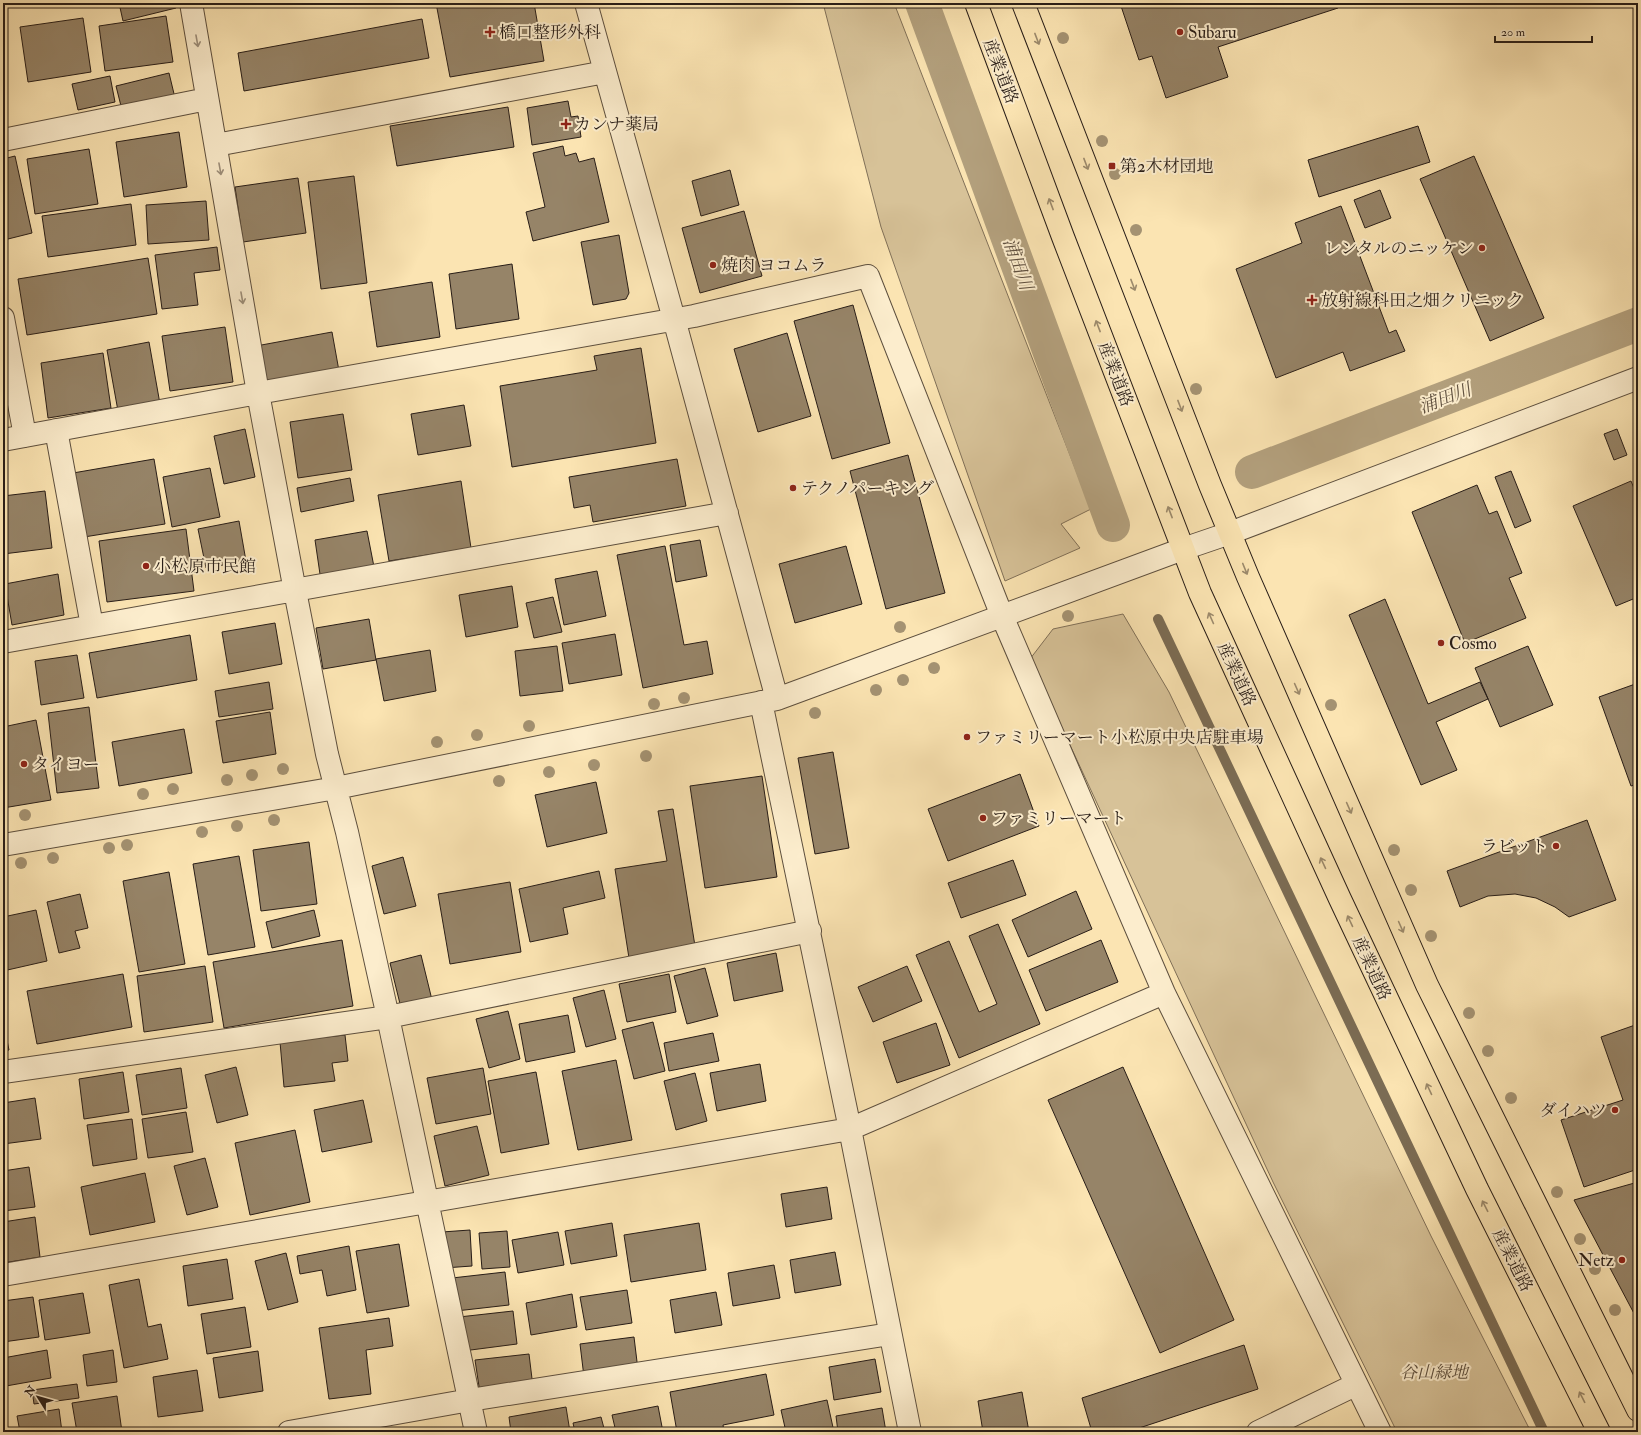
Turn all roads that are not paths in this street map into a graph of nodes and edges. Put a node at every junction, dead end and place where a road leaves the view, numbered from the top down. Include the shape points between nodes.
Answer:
1 (191, 3) edge
2 (586, 3) edge
3 (976, 3) edge
4 (1023, 3) edge
5 (605, 72) junction
6 (207, 99) junction
7 (3, 140) edge
8 (216, 145) junction
9 (3, 318) edge
10 (674, 320) junction
11 (1638, 378) edge
12 (258, 392) junction
13 (56, 430) junction
14 (25, 436) junction
15 (3, 440) edge
16 (727, 513) junction
17 (1230, 533) junction
18 (1183, 549) junction
19 (294, 591) junction
20 (1002, 616) junction
21 (92, 626) junction
22 (3, 642) edge
23 (769, 700) junction
24 (336, 788) junction
25 (3, 845) edge
26 (810, 931) junction
27 (1164, 993) junction
28 (388, 1017) junction
29 (3, 1072) edge
30 (850, 1129) junction
31 (428, 1203) junction
32 (3, 1275) edge
33 (890, 1334) junction
34 (1356, 1385) junction
35 (470, 1400) junction
36 (1638, 1410) edge
37 (289, 1432) edge
38 (476, 1432) edge
39 (910, 1432) edge
40 (1258, 1432) edge
41 (1380, 1432) edge
42 (1599, 1432) edge

1 -> 6 street
2 - 5 street
18 -> 3 main road, 産業道路
4 -> 17 main road
5 - 8 street
5 - 10 street
6 - 7 street
6 - 8 street
8 -> 12 street
9 - 14 street
10 - 12 street
10 - 16 street
10 - 20 street via 868,276
11 - 17 street
12 - 13 street
12 - 19 street
13 - 14 street
13 - 21 street
14 - 15 street
16 - 19 street
16 - 23 street
17 - 18 street
17 -> 36 main road via 1427,986
18 - 20 street
42 -> 18 main road, 産業道路 via 1477,1189 1340,899 1200,594
19 - 21 street
19 - 24 street
20 - 23 street
20 - 27 street
21 - 22 street
23 - 24 street
23 - 26 street
24 - 25 street
24 - 28 street
26 - 28 street
26 - 30 street
27 - 30 street
27 - 34 street
28 - 29 street
28 - 31 street
30 - 31 street
30 - 33 street
31 - 32 street
31 - 35 street
33 - 35 street
33 - 39 street
34 - 40 street
34 - 41 street
35 - 37 street
35 - 38 street

